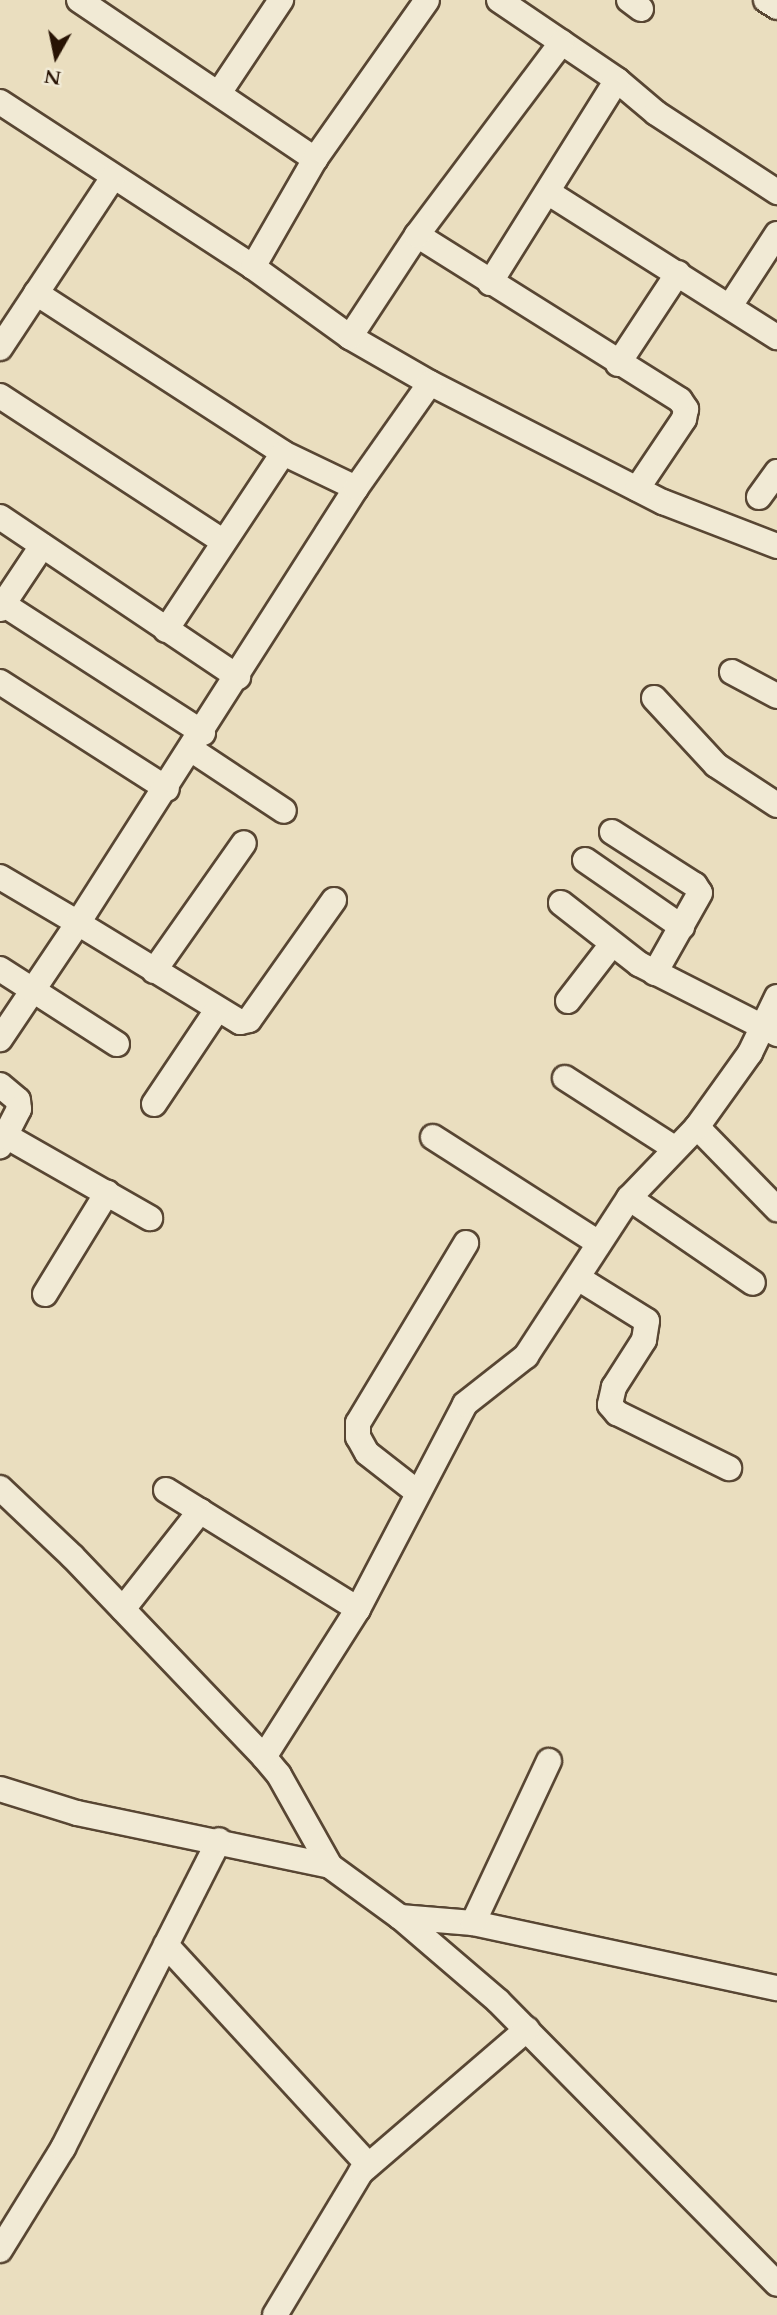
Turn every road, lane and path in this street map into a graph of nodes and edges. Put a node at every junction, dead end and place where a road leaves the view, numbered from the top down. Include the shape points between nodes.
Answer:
1 (79, 0) edge
2 (281, 0) edge
3 (427, 0) edge
4 (499, 0) edge
5 (766, 0) edge
6 (777, 6) edge
7 (562, 42) junction
8 (617, 80) junction
9 (219, 93) junction
10 (0, 102) edge
11 (315, 159) junction
12 (113, 177) junction
13 (549, 192) junction
14 (777, 192) edge
15 (777, 234) edge
16 (416, 235) junction
17 (253, 267) junction
18 (678, 273) junction
19 (490, 283) junction
20 (36, 293) junction
21 (730, 306) junction
22 (350, 337) junction
23 (777, 337) edge
24 (0, 348) edge
25 (618, 364) junction
26 (430, 383) junction
27 (0, 396) edge
28 (283, 453) junction
29 (777, 472) edge
30 (356, 488) junction
31 (637, 489) junction
32 (759, 497) dead end
33 (0, 517) edge
34 (224, 542) junction
35 (42, 546) junction
36 (777, 546) edge
37 (2, 606) edge
38 (166, 630) junction
39 (732, 672) dead end
40 (238, 677) junction
41 (0, 682) edge
42 (777, 696) edge
43 (654, 698) dead end
44 (197, 742) junction
45 (167, 789) junction
46 (777, 805) edge
47 (284, 811) dead end
48 (611, 832) dead end
49 (244, 843) dead end
50 (585, 860) dead end
51 (0, 877) edge
52 (334, 900) dead end
53 (561, 903) dead end
54 (78, 923) junction
55 (682, 928) junction
56 (612, 944) junction
57 (0, 969) edge
58 (154, 971) junction
59 (655, 972) junction
60 (32, 990) junction
61 (777, 998) edge
62 (568, 1001) dead end
63 (217, 1010) junction
64 (771, 1029) edge
65 (0, 1039) edge
66 (117, 1044) dead end
67 (565, 1077) dead end
68 (0, 1085) edge
69 (154, 1104) dead end
70 (697, 1127) junction
71 (433, 1137) dead end
72 (3, 1141) edge
73 (674, 1148) junction
74 (107, 1194) junction
75 (629, 1198) junction
76 (777, 1209) edge
77 (150, 1218) dead end
78 (466, 1243) dead end
79 (599, 1243) junction
80 (578, 1278) junction
81 (753, 1283) dead end
82 (45, 1294) dead end
83 (729, 1468) dead end
84 (0, 1488) edge
85 (166, 1490) dead end
86 (417, 1492) junction
87 (200, 1511) junction
88 (122, 1609) junction
89 (358, 1609) junction
90 (264, 1756) junction
91 (548, 1761) dead end
92 (0, 1790) edge
93 (219, 1840) junction
94 (330, 1866) junction
95 (400, 1917) junction
96 (473, 1923) junction
97 (166, 1945) junction
98 (777, 1988) edge
99 (527, 2029) junction
100 (368, 2165) junction
101 (0, 2250) edge
102 (777, 2284) edge
103 (275, 2315) edge

1 - 9 street
2 - 9 street
3 - 11 street
4 - 7 street
5 - 6 street
7 - 8 street
7 - 16 street
8 - 13 street
8 - 14 street via 656,113
9 - 11 street
10 - 12 street
11 - 17 street
12 - 17 street
12 - 20 street
13 - 18 street
13 - 19 street
15 - 21 street
16 - 19 street
16 - 22 street
17 - 22 street
18 - 21 street
18 - 25 street
19 - 25 street
20 - 24 street
20 - 28 street
21 - 23 street
22 - 26 street
25 - 31 street via 680,400 686,409
26 - 30 street
26 - 31 street
27 - 34 street
28 - 30 street
28 - 34 street
29 - 32 street
30 - 40 street
31 - 36 street
33 - 35 street
34 - 38 street
35 - 37 street
35 - 38 street
37 - 44 street
38 - 40 street
39 - 42 street
40 - 44 street
41 - 45 street
43 - 46 street via 716,765
44 - 45 street
44 - 47 street
45 - 54 street
48 - 55 street via 695,885 700,893
49 - 58 street
50 - 55 street
51 - 54 street
52 - 63 street via 248,1020 240,1022
53 - 56 street
54 - 58 street
54 - 60 street
55 - 59 street
56 - 59 street
56 - 62 street
57 - 60 street
58 - 63 street
59 - 64 street
60 - 65 street
60 - 66 street
61 - 64 street
63 - 69 street
64 - 70 street
67 - 73 street
68 - 72 street via 18,1100 17,1117
70 - 73 street
70 - 76 street
71 - 79 street
72 - 74 street
73 - 75 street
74 - 77 street
74 - 82 street
75 - 79 street
75 - 81 street
78 - 86 street via 365,1404 358,1423 358,1437 367,1453
79 - 80 street
80 - 83 street via 647,1321 644,1340 614,1387 610,1405 617,1413
80 - 86 street via 526,1356 465,1404
84 - 88 street
85 - 87 street
86 - 89 street
87 - 88 street
87 - 89 street
88 - 90 street
89 - 90 street
90 - 94 street
91 - 96 street
92 - 93 street via 77,1813
93 - 94 street
93 - 97 street
94 - 95 street
95 - 96 street
95 - 99 street
96 - 98 street
97 - 100 street
97 - 101 street via 63,2148
99 - 100 street
99 - 102 street
100 - 103 street via 350,2187

